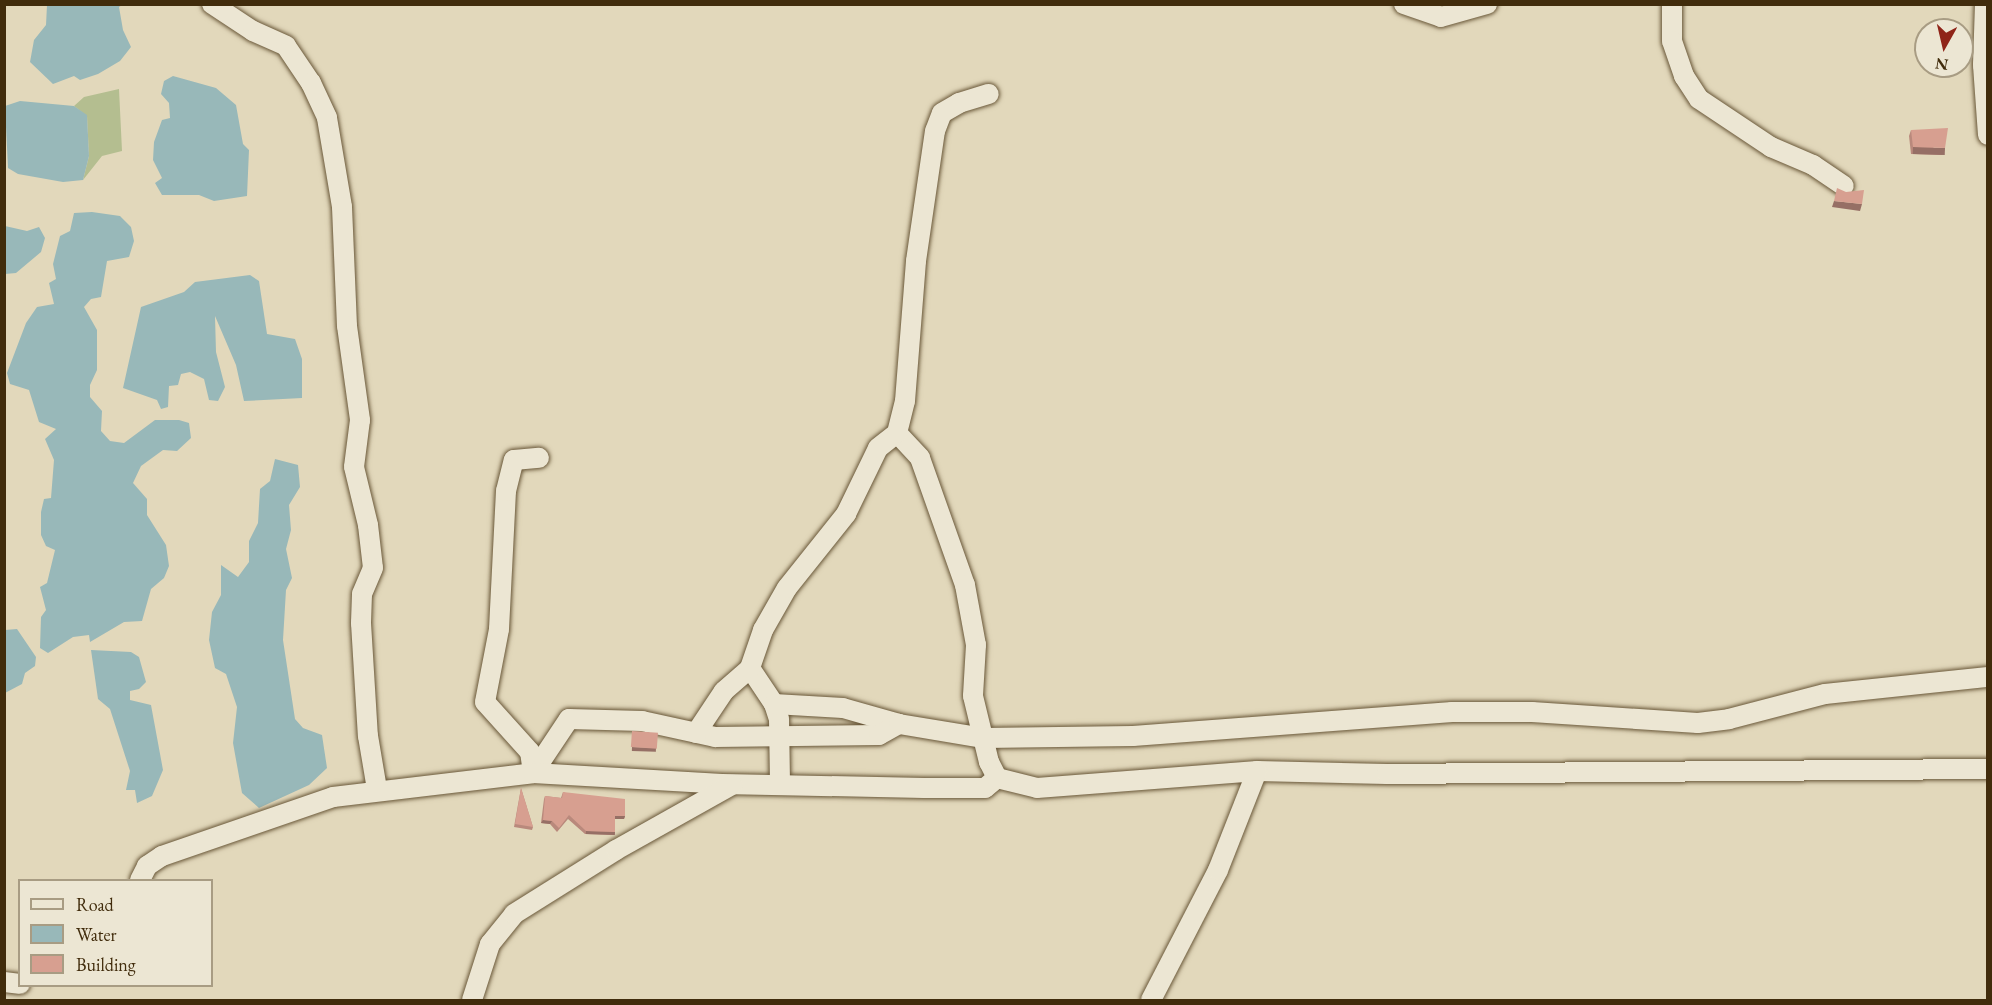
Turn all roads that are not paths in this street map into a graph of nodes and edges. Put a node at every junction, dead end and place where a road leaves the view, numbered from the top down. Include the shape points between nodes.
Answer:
1 (212, 4) edge
2 (1404, 4) edge
3 (1487, 4) edge
4 (1672, 4) edge
5 (1984, 4) edge
6 (989, 94) dead end
7 (1988, 135) edge
8 (1844, 186) dead end
9 (897, 433) junction
10 (539, 458) dead end
11 (750, 668) junction
12 (1988, 677) edge
13 (774, 704) junction
14 (899, 724) junction
15 (696, 733) junction
16 (782, 737) junction
17 (984, 738) junction
18 (1988, 769) edge
19 (1257, 771) junction
20 (533, 773) junction
21 (997, 778) junction
22 (733, 784) junction
23 (780, 785) junction
24 (377, 789) junction
25 (140, 879) edge
26 (472, 1000) edge
27 (1151, 1000) edge

1 - 24 street via 253,31 286,46 311,83 327,118 342,207 347,326 360,420 354,467 368,525 373,568 362,594 361,623 368,736
2 - 3 street via 1442,17
4 - 8 street via 1672,41 1684,76 1699,99 1772,147 1813,165
5 - 7 street
6 - 9 street via 942,113 934,131 909,328 905,401
9 - 11 street via 878,448 846,514 787,588 763,630
9 - 17 street via 920,458 965,585 976,645 973,696
10 - 20 street via 514,460 506,491 499,629 485,702 530,752
11 - 13 street
11 - 15 street via 724,691
12 - 17 street via 1825,694 1748,715 1698,723 1532,712 1452,712 1133,736
13 - 14 street via 843,708
13 - 16 street
14 - 16 street via 879,735
14 - 17 street
15 - 16 street via 715,737
15 - 20 street via 642,721 569,719
16 - 23 street
17 - 21 street
18 - 19 street via 1387,774
19 - 21 street via 1037,788
19 - 27 street via 1218,870
20 - 22 street
20 - 24 street
21 - 23 street via 985,788
22 - 23 street
22 - 26 street via 514,914 490,944
24 - 25 street via 333,797 162,856 147,866

